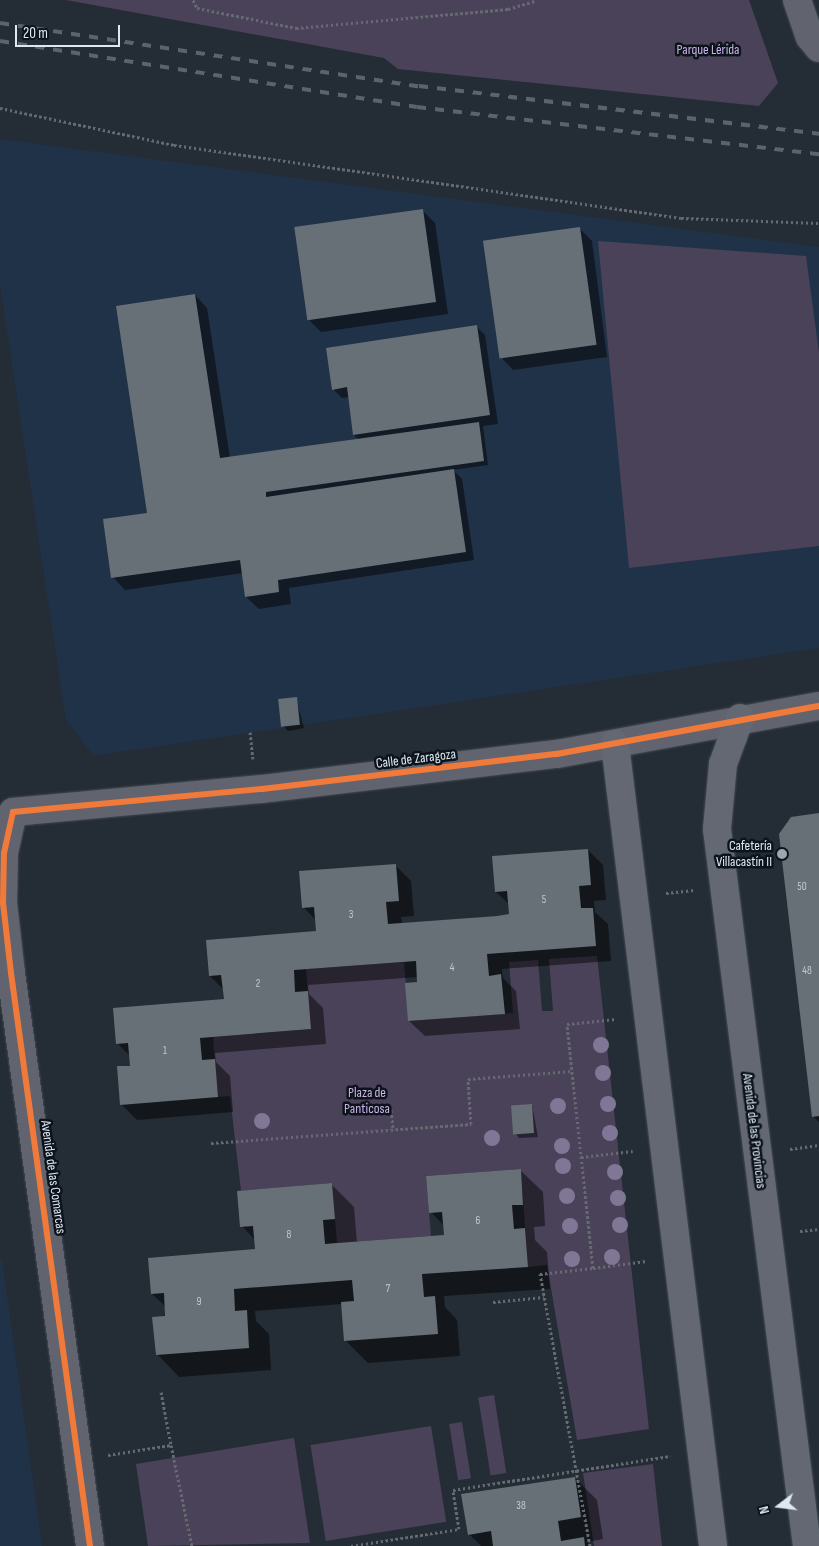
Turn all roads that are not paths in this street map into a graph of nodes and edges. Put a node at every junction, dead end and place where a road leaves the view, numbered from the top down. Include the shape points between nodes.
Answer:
1 (797, 0) edge
2 (819, 48) edge
3 (819, 706) edge
4 (740, 718) junction
5 (615, 744) junction
6 (13, 812) joint
7 (90, 1546) edge
8 (714, 1546) edge
9 (806, 1546) edge

1 - 2 street via 810,37
3 - 4 street, Calle de Zaragoza
4 - 5 street, Calle de Zaragoza
4 - 9 main road, Avenida de las Provincias via 723,764 719,811 724,886
5 - 6 street, Calle de Zaragoza via 406,773
5 - 8 main road
6 - 7 street, Avenida de las Comarcas via 4,853 3,903

